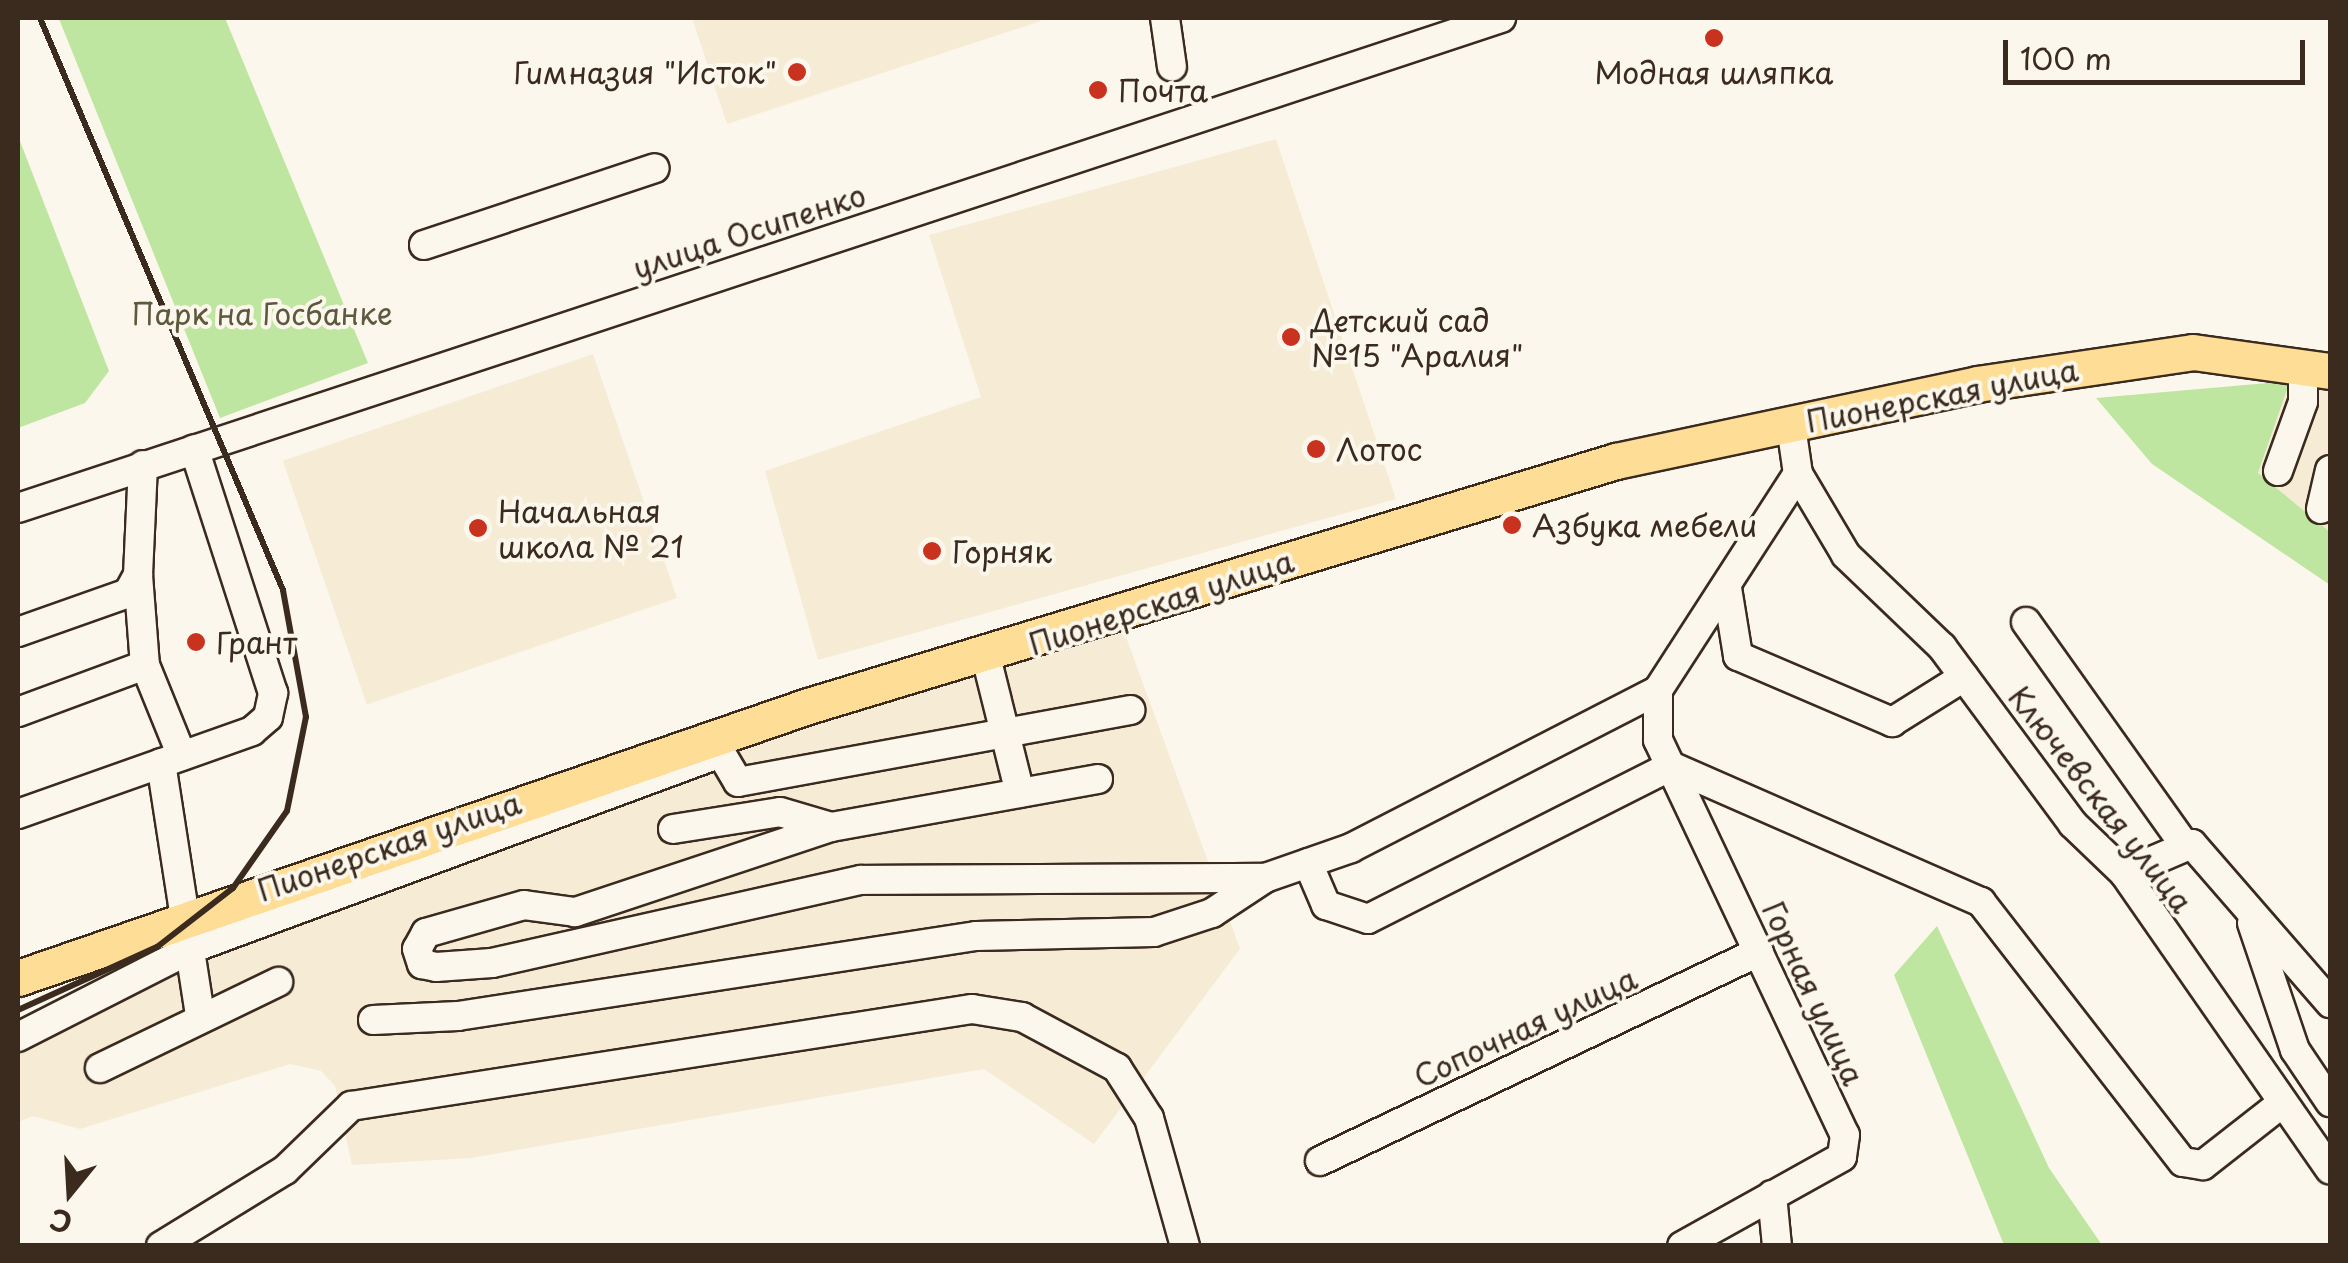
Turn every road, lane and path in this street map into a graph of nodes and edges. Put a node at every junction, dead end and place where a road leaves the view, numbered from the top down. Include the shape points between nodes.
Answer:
1 (1164, 18) edge
2 (1500, 18) edge
3 (1172, 68) dead end
4 (655, 168) dead end
5 (424, 246) dead end
6 (2321, 362) edge
7 (1791, 426) junction
8 (194, 449) junction
9 (143, 465) junction
10 (2278, 470) dead end
11 (2330, 470) edge
12 (1798, 474) junction
13 (18, 508) edge
14 (2320, 510) dead end
15 (138, 574) junction
16 (1727, 588) junction
17 (2026, 622) dead end
18 (18, 632) edge
19 (986, 657) junction
20 (145, 664) junction
21 (1964, 677) junction
22 (1658, 690) junction
23 (1130, 710) dead end
24 (18, 712) edge
25 (1007, 730) junction
26 (715, 746) junction
27 (172, 759) junction
28 (1671, 766) junction
29 (1098, 779) dead end
30 (1020, 792) junction
31 (18, 814) edge
32 (831, 827) junction
33 (673, 829) dead end
34 (2184, 844) junction
35 (1308, 863) junction
36 (2124, 873) junction
37 (1265, 878) junction
38 (2252, 921) junction
39 (190, 932) junction
40 (1758, 952) junction
41 (18, 978) edge
42 (278, 982) dead end
43 (2330, 1004) edge
44 (200, 1016) junction
45 (373, 1020) dead end
46 (18, 1038) edge
47 (100, 1068) dead end
48 (2329, 1100) edge
49 (2282, 1103) junction
50 (2300, 1128) junction
51 (1320, 1161) dead end
52 (2330, 1170) edge
53 (1772, 1195) junction
54 (161, 1246) edge
55 (1185, 1246) edge
56 (1682, 1246) edge
57 (1778, 1246) edge

1 - 3 street
2 - 8 street, улица Осипенко
4 - 5 street
6 - 7 main road, Пионерская улица via 2193,352 2060,369
6 - 10 street
7 - 12 street, Ключевская улица
7 - 19 main road, Пионерская улица via 1470,499
8 - 9 street, улица Осипенко
8 - 27 street via 273,693 252,731
9 - 13 street, улица Осипенко
9 - 15 street
11 - 14 street
12 - 16 street
12 - 21 street, Ключевская улица via 1846,555
15 - 18 street via 128,594
15 - 20 street
16 - 21 street via 1738,656 1892,722
16 - 22 street
17 - 34 street
19 - 25 street
19 - 26 main road, Пионерская улица
20 - 24 street
20 - 27 street
21 - 36 street, Ключевская улица via 2072,824
22 - 28 street, Горная улица via 1658,740
22 - 35 street
23 - 25 street
25 - 26 street via 738,782
25 - 30 street
26 - 39 main road, Пионерская улица
27 - 31 street
27 - 39 street via 166,844
28 - 35 street via 1368,918 1326,905
28 - 40 street, Горная улица
28 - 49 street via 1981,902 2183,1162 2203,1165
29 - 30 street
30 - 32 street
32 - 33 street via 780,812
32 - 37 street via 575,912 524,905 426,933 417,948 422,964 492,963 861,880
34 - 36 street
34 - 38 street via 2224,877
35 - 37 street
36 - 49 street, Ключевская улица
37 - 45 street via 1212,914 1154,932 976,936 458,1016
38 - 43 street
38 - 48 street via 2295,1050
39 - 41 main road, Пионерская улица
39 - 44 street
39 - 46 street
40 - 51 street, Сопочная улица
40 - 53 street, Горная улица via 1845,1135 1842,1157
42 - 44 street
44 - 47 street
48 - 50 street
49 - 50 street, Ключевская улица
50 - 52 street, Ключевская улица
53 - 56 street, Горная улица
53 - 57 street
54 - 55 street via 285,1170 350,1106 972,1008 1022,1017 1117,1068 1149,1118

